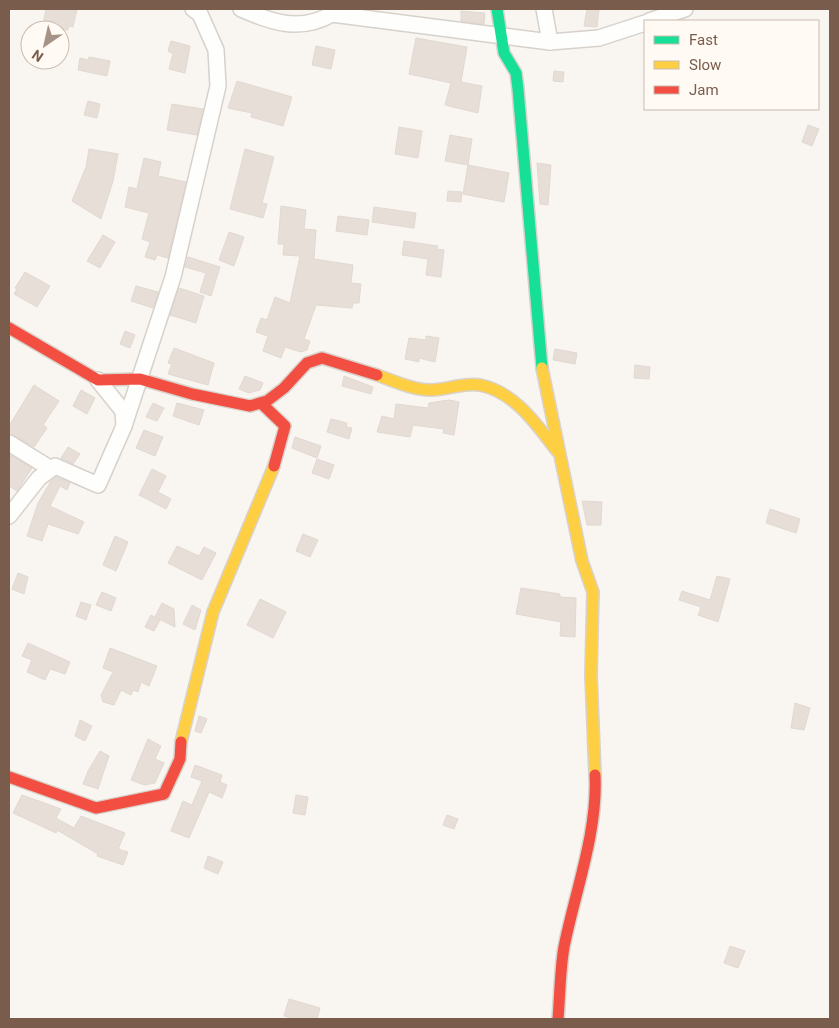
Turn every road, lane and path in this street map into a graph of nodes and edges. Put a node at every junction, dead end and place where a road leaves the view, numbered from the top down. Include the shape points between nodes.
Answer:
1 (193, 9) edge
2 (241, 9) edge
3 (497, 9) edge
4 (544, 9) edge
5 (685, 9) edge
6 (652, 20) edge
7 (644, 23) edge
8 (501, 35) junction
9 (550, 42) junction
10 (9, 328) edge
11 (140, 379) junction
12 (98, 380) junction
13 (261, 403) junction
14 (124, 426) junction
15 (9, 443) edge
16 (560, 455) junction
17 (51, 469) junction
18 (9, 516) edge
19 (9, 777) edge
20 (560, 1003) junction
21 (558, 1019) edge
22 (571, 1019) edge

1 - 11 street via 200,14 216,50 218,86 173,277
2 - 8 street via 284,25 320,21 332,14
3 - 8 street
4 - 9 street
5 - 6 street
7 - 9 street via 599,38
8 - 9 street
8 - 16 street via 504,53 516,73 541,365
10 - 12 street
11 - 12 street
11 - 13 street via 250,406
11 - 14 street
12 - 14 street via 123,411
13 - 16 street via 284,388 307,363 322,358 435,392 465,384 484,386 507,395
13 - 19 street via 285,426 273,469 213,612 181,737 180,759 164,794 96,808
14 - 17 street via 98,485 55,466
15 - 17 street
16 - 20 street via 582,561 593,592 591,675 596,768 593,815 564,949
17 - 18 street
20 - 21 street
20 - 22 street

